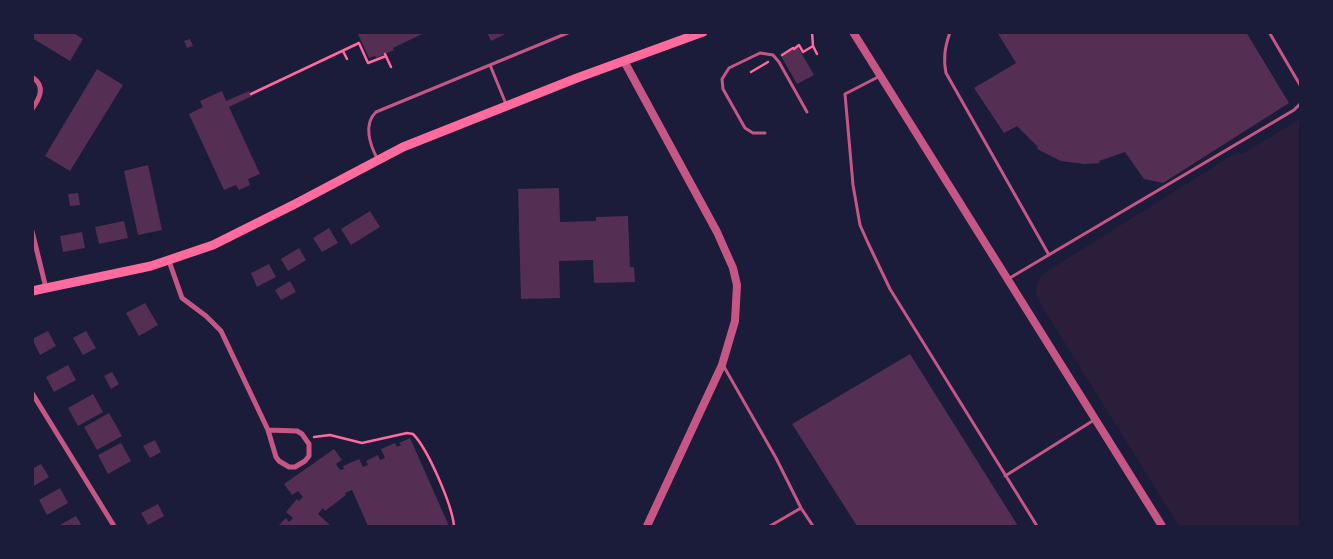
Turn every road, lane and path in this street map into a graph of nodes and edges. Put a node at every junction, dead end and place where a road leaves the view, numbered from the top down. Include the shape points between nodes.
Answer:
1 (570, 32) edge
2 (703, 32) edge
3 (812, 32) edge
4 (853, 32) edge
5 (950, 32) edge
6 (1269, 32) edge
7 (813, 46) junction
8 (794, 49) dead end
9 (343, 51) junction
10 (817, 54) dead end
11 (347, 59) dead end
12 (624, 61) junction
13 (490, 65) junction
14 (391, 67) dead end
15 (880, 76) junction
16 (32, 77) edge
17 (1300, 84) edge
18 (250, 94) dead end
19 (1300, 104) edge
20 (506, 105) junction
21 (32, 110) edge
22 (807, 112) dead end
23 (765, 133) dead end
24 (378, 160) junction
25 (32, 231) edge
26 (1049, 255) junction
27 (169, 261) junction
28 (1008, 280) junction
29 (46, 288) junction
30 (32, 291) edge
31 (722, 365) junction
32 (32, 393) edge
33 (1095, 420) junction
34 (268, 430) junction
35 (307, 438) junction
36 (1006, 476) junction
37 (801, 508) junction
38 (114, 526) edge
39 (454, 526) edge
40 (647, 526) edge
41 (770, 526) edge
42 (813, 526) edge
43 (1037, 526) edge
44 (1162, 526) edge

1 - 13 lane
2 - 12 main road
3 - 7 path
4 - 15 street
5 - 26 lane via 944,59 946,73
6 - 17 lane
7 - 8 path via 803,52 799,45
7 - 10 path
9 - 11 path
9 - 14 path via 359,44 368,63 385,55
9 - 18 path
12 - 20 main road
12 - 31 street via 717,232 733,268 737,294 735,321
13 - 20 lane
13 - 24 lane via 376,112 371,120 369,138
15 - 28 street
15 - 36 lane via 845,94 850,160 860,225 890,289
16 - 21 street via 38,81 41,91
19 - 26 lane
20 - 24 main road
22 - 23 lane via 773,55 760,53 732,66 723,75 723,89 746,128 750,132
24 - 27 main road via 222,241
25 - 29 street
26 - 28 lane
27 - 29 main road
27 - 34 street via 182,298 221,331
28 - 33 street
29 - 30 main road
31 - 37 lane
31 - 40 street
32 - 38 street
33 - 36 lane
33 - 44 street
34 - 35 street via 297,431
34 - 35 street via 276,457 289,466 300,464 308,456
35 - 39 path via 330,435 362,443 413,434 442,488
36 - 43 lane
37 - 41 lane
37 - 42 lane

